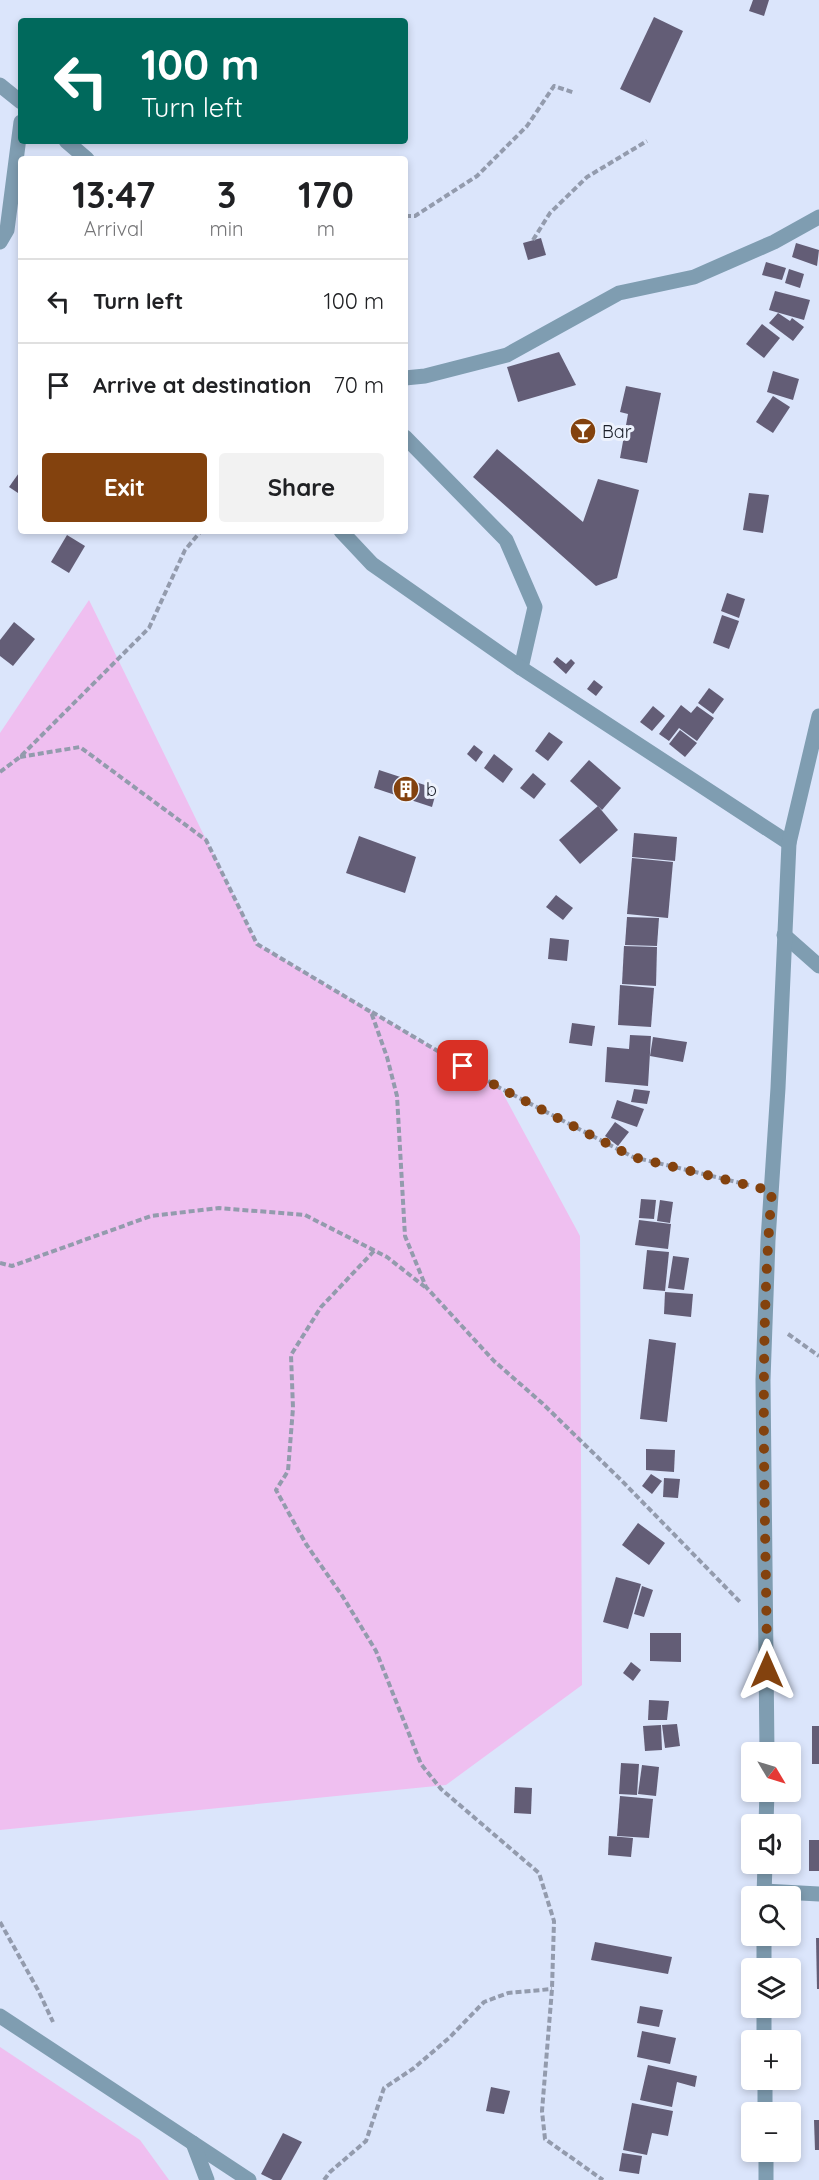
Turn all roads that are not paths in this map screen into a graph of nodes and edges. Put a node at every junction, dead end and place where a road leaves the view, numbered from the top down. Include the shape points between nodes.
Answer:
1 (0, 85) edge
2 (18, 100) edge
3 (18, 144) edge
4 (70, 144) edge
5 (84, 156) edge
6 (819, 217) edge
7 (0, 242) edge
8 (408, 378) edge
9 (408, 440) edge
10 (343, 534) edge
11 (521, 668) junction
12 (819, 716) edge
13 (789, 843) junction
14 (784, 935) junction
15 (819, 966) edge
16 (767, 1742) edge
17 (801, 1894) edge
18 (819, 1894) edge
19 (0, 2016) edge
20 (193, 2143) junction
21 (766, 2162) edge
22 (207, 2180) edge
23 (249, 2180) edge
24 (766, 2180) edge

1 - 2 street
3 - 7 street via 7,230
4 - 5 street
6 - 8 street via 774,242 694,277 619,293 507,355
9 - 11 street via 506,540 535,608
10 - 11 street via 372,564
11 - 13 street
12 - 13 street
13 - 14 street
14 - 15 street
14 - 16 street via 763,1380
17 - 18 street
19 - 20 street
20 - 22 street
20 - 23 street
21 - 24 street

